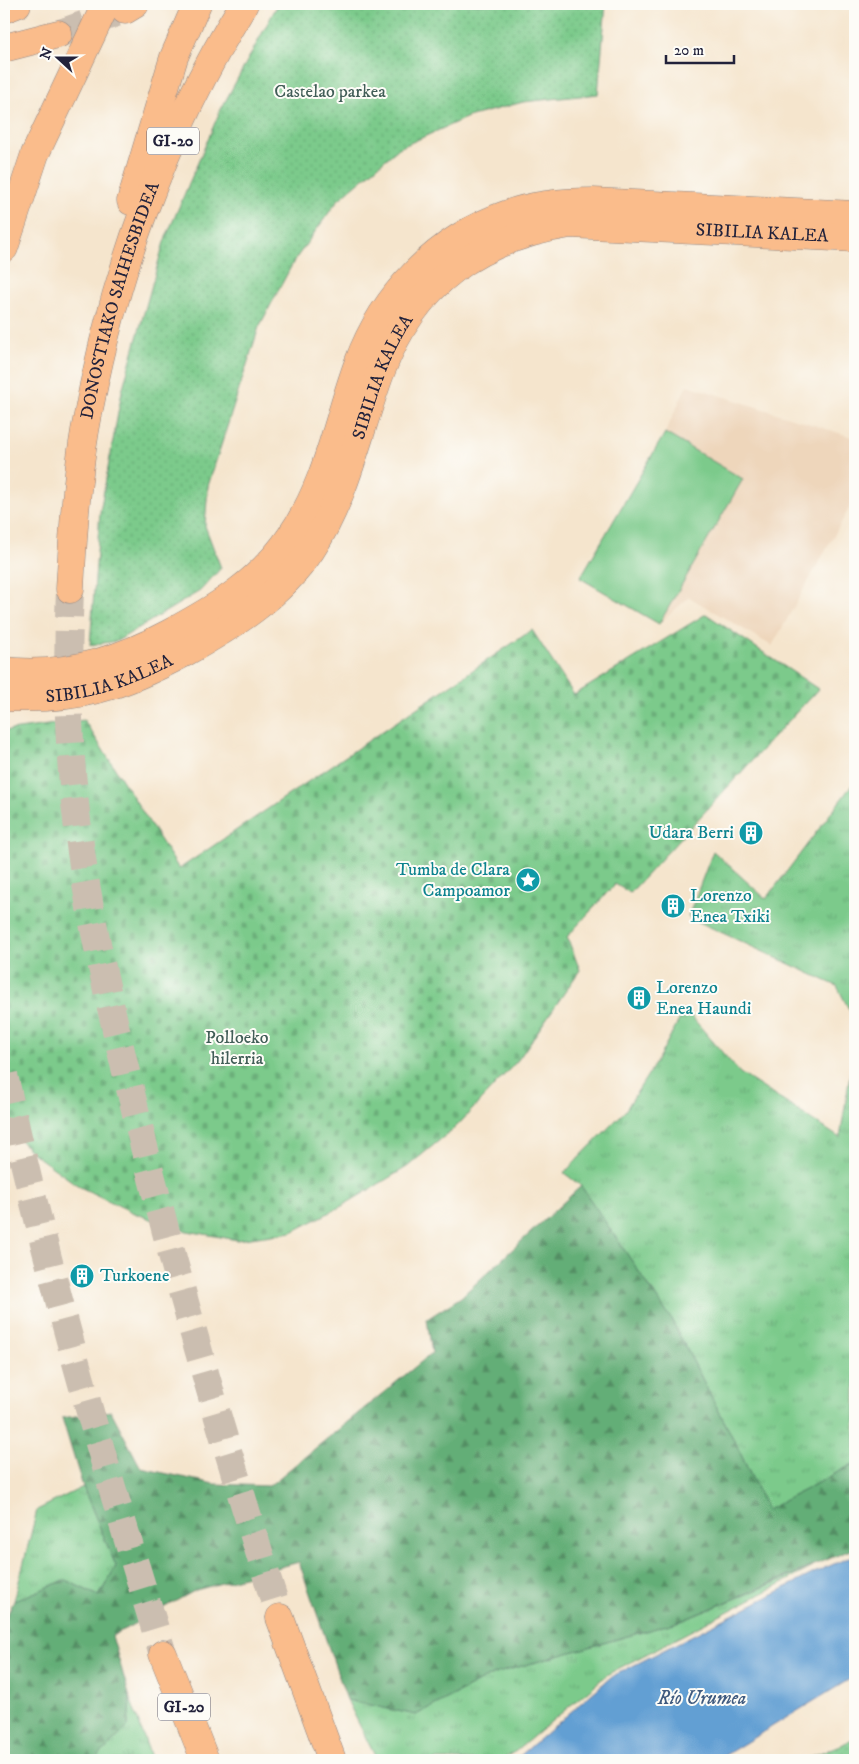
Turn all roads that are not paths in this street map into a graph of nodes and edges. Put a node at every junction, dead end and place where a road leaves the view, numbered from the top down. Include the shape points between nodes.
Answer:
1 (17, 4) edge
2 (197, 4) edge
3 (244, 4) edge
4 (122, 6) edge
5 (4, 9) edge
6 (58, 34) tunnel mouth
7 (4, 48) edge
8 (855, 215) edge
9 (855, 238) edge
10 (4, 248) edge
11 (118, 286) junction
12 (70, 589) tunnel mouth
13 (4, 671) edge
14 (4, 697) edge
15 (280, 1618) tunnel mouth
16 (163, 1654) tunnel mouth
17 (308, 1716) junction
18 (205, 1760) edge
19 (316, 1760) edge
20 (332, 1760) edge

1 - 5 main road
2 - 11 main road via 174,57 124,227
3 - 11 main road, DONOSTIAKO SAIHESBIDEA / GI-20 via 181,121 146,205
4 - 10 main road via 35,154
6 - 7 main road
8 - 13 main road, SIBILIA KALEA via 568,202 508,213 484,224 450,243 423,265 380,316 358,364 321,478 307,510 291,537 245,587 216,608 144,647 109,661 48,672
9 - 14 main road, SIBILIA KALEA via 570,224 495,244 438,282 400,329 380,373 343,488 330,518 310,552 284,583 259,606 223,631 155,669 113,686 78,695
11 - 12 main road, DONOSTIAKO SAIHESBIDEA / GI-20 via 85,431
15 - 17 main road
16 - 18 main road, GI-20
17 - 19 main road
17 - 20 main road

